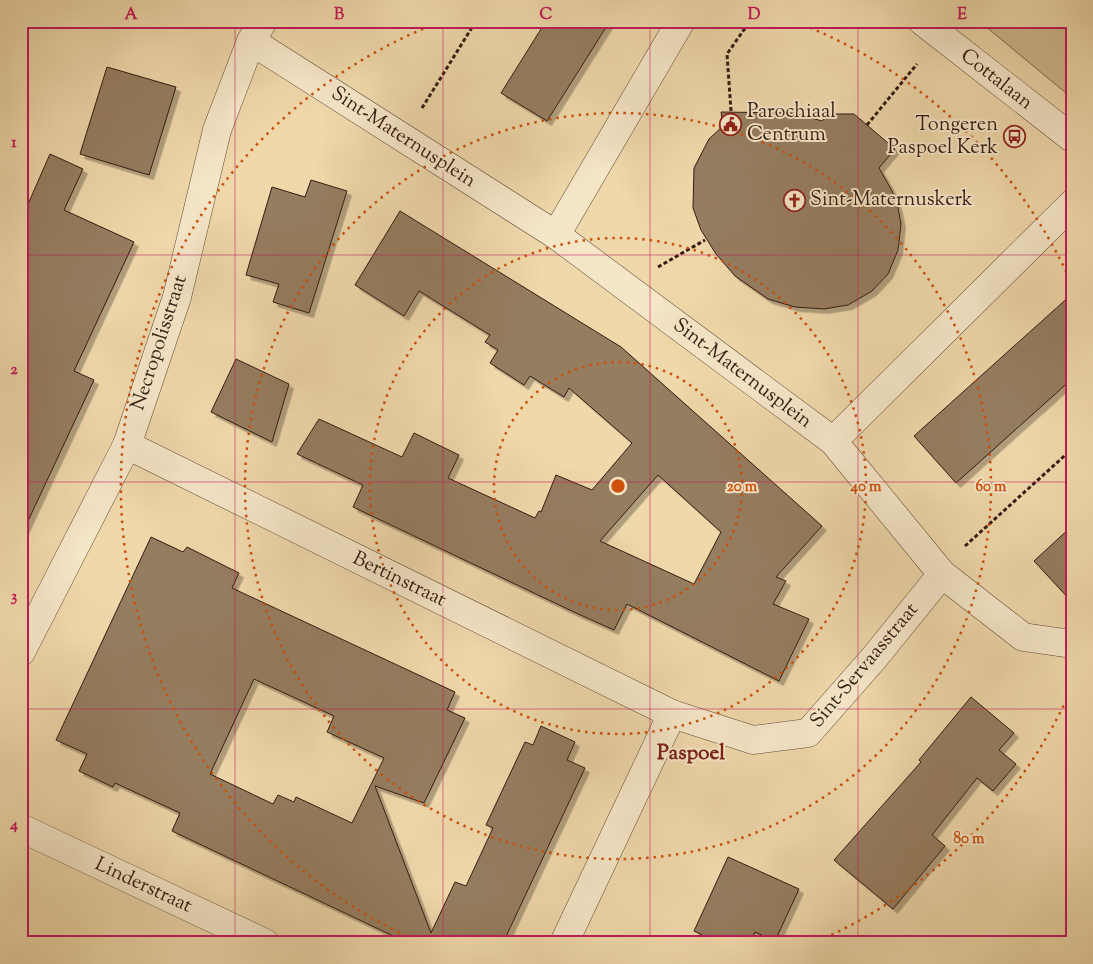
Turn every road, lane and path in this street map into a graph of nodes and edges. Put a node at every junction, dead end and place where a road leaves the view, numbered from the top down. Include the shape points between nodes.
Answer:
1 (476, 21) edge
2 (680, 21) edge
3 (750, 21) edge
4 (931, 29) edge
5 (257, 31) edge
6 (731, 111) dead end
7 (867, 125) dead end
8 (403, 138) junction
9 (1072, 138) edge
10 (1072, 204) edge
11 (556, 236) junction
12 (705, 240) dead end
13 (625, 287) junction
14 (833, 441) junction
15 (126, 445) junction
16 (1072, 449) edge
17 (941, 572) junction
18 (1072, 644) edge
19 (21, 652) edge
20 (672, 714) junction
21 (21, 828) edge
22 (265, 943) edge
23 (564, 943) edge

1 - 8 path
2 - 11 street
3 - 6 path via 727,54
4 - 7 path
4 - 9 street, Cottalaan
5 - 8 street, Sint-Maternusplein
5 - 15 street, Necropolisstraat via 217,130 177,297
8 - 11 street, Sint-Maternusplein
10 - 14 street, Sint-Maternusplein
11 - 13 street, Sint-Maternusplein
12 - 13 path
13 - 14 street, Sint-Maternusplein
14 - 17 street, Sint-Maternusplein
15 - 19 street, Necropolisstraat
15 - 20 street, Bertinstraat
16 - 17 path
17 - 18 street via 1023,637
17 - 20 street, Sint-Servaasstraat via 874,658 808,733 753,740
20 - 23 street
21 - 22 street, Linderstraat

